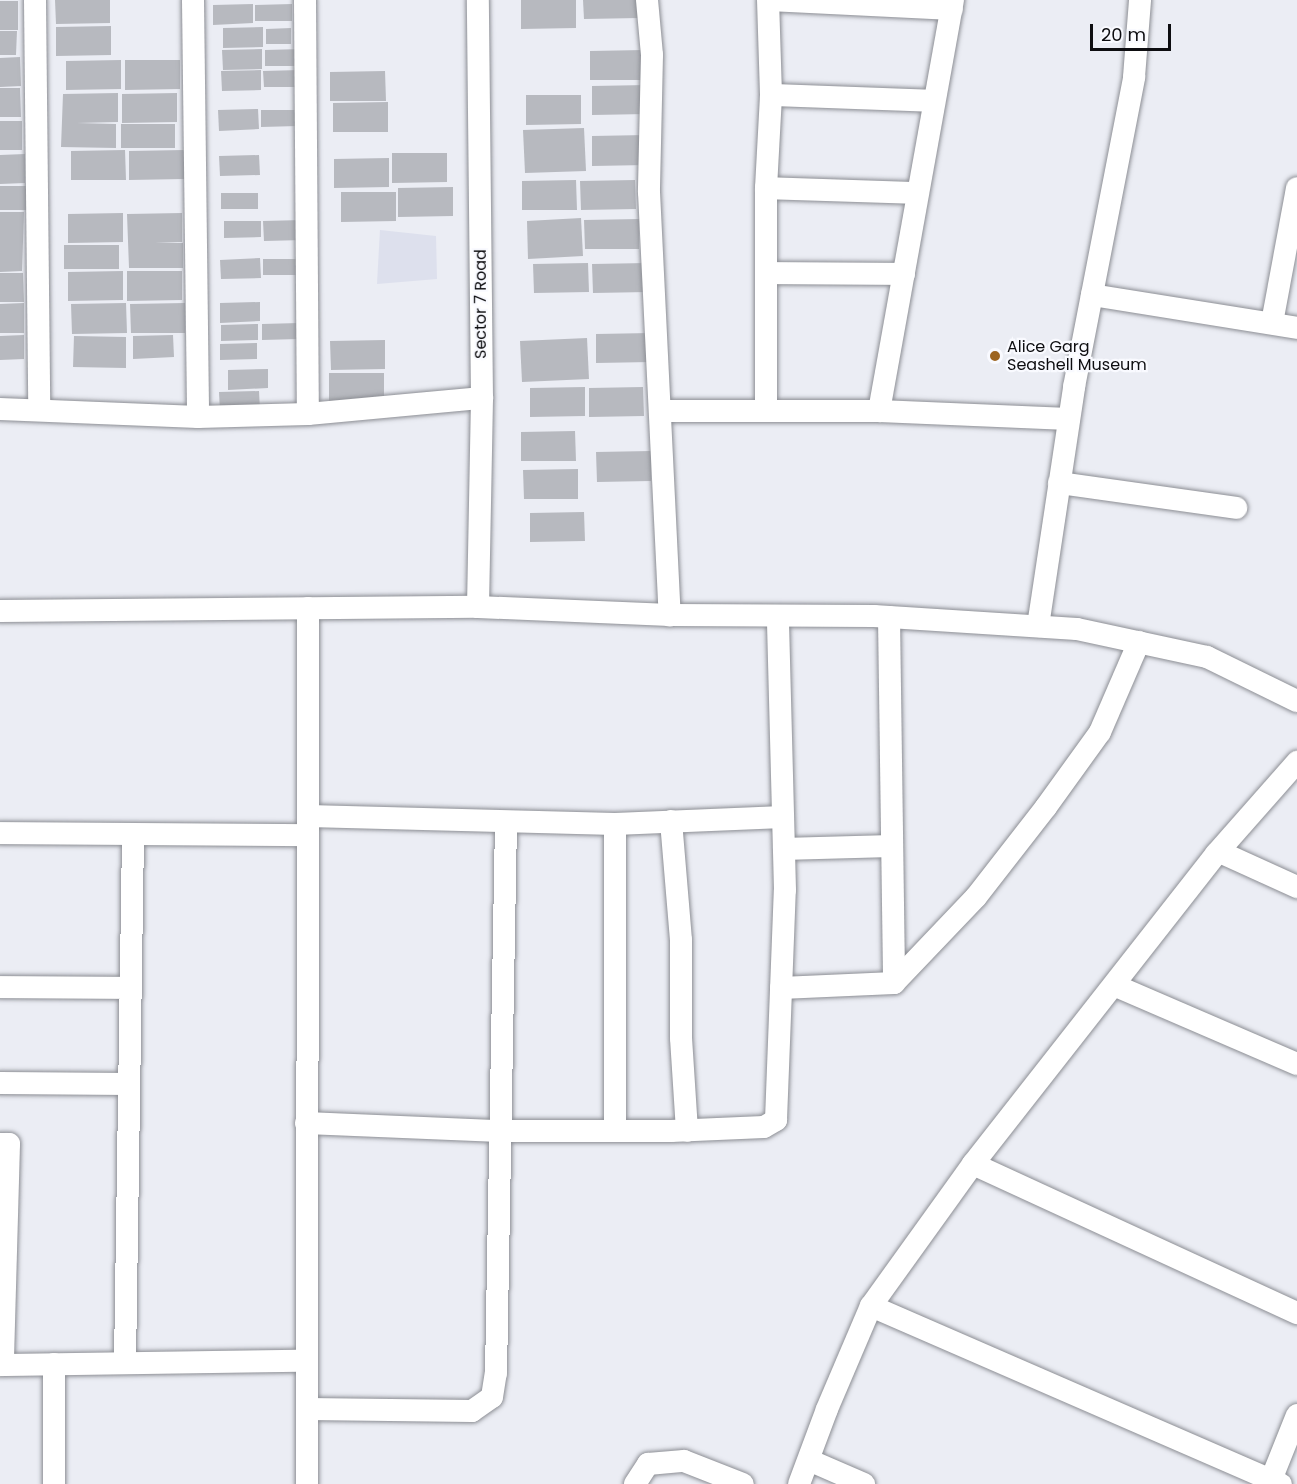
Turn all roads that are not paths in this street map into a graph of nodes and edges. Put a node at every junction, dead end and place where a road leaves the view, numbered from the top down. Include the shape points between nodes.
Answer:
1 (35, 0) edge
2 (193, 0) edge
3 (305, 0) edge
4 (478, 0) edge
5 (647, 0) edge
6 (769, 0) edge
7 (1140, 0) edge
8 (952, 4) edge
9 (771, 95) junction
10 (933, 100) junction
11 (766, 188) junction
12 (1297, 188) edge
13 (917, 193) junction
14 (767, 273) junction
15 (904, 274) junction
16 (1092, 295) junction
17 (1272, 323) junction
18 (1297, 328) edge
19 (482, 398) junction
20 (0, 409) edge
21 (39, 409) junction
22 (766, 409) junction
23 (660, 411) junction
24 (879, 411) junction
25 (308, 414) junction
26 (198, 417) junction
27 (1068, 419) junction
28 (1059, 483) junction
29 (1236, 508) dead end
30 (478, 607) junction
31 (308, 608) junction
32 (0, 611) edge
33 (670, 615) junction
34 (778, 616) junction
35 (888, 617) junction
36 (1038, 626) junction
37 (1139, 642) junction
38 (1297, 700) edge
39 (1297, 762) edge
40 (783, 817) junction
41 (670, 821) junction
42 (506, 823) junction
43 (615, 824) junction
44 (307, 826) junction
45 (0, 833) edge
46 (133, 834) junction
47 (890, 846) junction
48 (784, 849) junction
49 (1220, 852) junction
50 (1297, 887) edge
51 (894, 983) junction
52 (1116, 986) junction
53 (0, 987) edge
54 (781, 987) junction
55 (130, 988) junction
56 (1297, 1064) edge
57 (0, 1083) edge
58 (129, 1084) junction
59 (306, 1123) junction
60 (615, 1130) junction
61 (500, 1131) junction
62 (687, 1131) junction
63 (0, 1144) edge
64 (973, 1164) junction
65 (872, 1306) junction
66 (1297, 1313) edge
67 (306, 1361) junction
68 (125, 1363) junction
69 (54, 1364) junction
70 (2, 1365) edge
71 (308, 1409) junction
72 (1297, 1415) edge
73 (811, 1461) junction
74 (1276, 1482) edge
75 (54, 1484) edge
76 (307, 1484) edge
77 (635, 1484) edge
78 (743, 1484) edge
79 (800, 1484) edge
80 (864, 1484) edge

1 - 21 street
2 - 26 street
3 - 25 street
4 - 19 street, Sector 7 Road
5 - 23 street via 652,55 649,192
6 - 8 street
6 - 9 street
7 - 16 street via 1134,78
8 - 10 street
9 - 10 street
9 - 11 street
10 - 13 street
11 - 13 street
11 - 14 street
12 - 17 street
13 - 15 street
14 - 15 street
14 - 22 street
15 - 24 street
16 - 17 street
16 - 27 street
17 - 18 street
19 - 25 street
19 - 30 street, Sector 7 Road
20 - 21 street
21 - 26 street
22 - 23 street
22 - 24 street
23 - 33 street
24 - 27 street
25 - 26 street
27 - 28 street
28 - 29 street
28 - 36 street
30 - 31 street
30 - 33 street
31 - 32 street
31 - 44 street
33 - 34 street
34 - 35 street
34 - 40 street
35 - 36 street
35 - 47 street
36 - 37 street via 1077,629
37 - 38 street via 1207,657
37 - 51 street via 1100,732 976,897
39 - 49 street
40 - 41 street
40 - 48 street
41 - 43 street
41 - 62 street via 681,940 681,1038
42 - 43 street
42 - 44 street
42 - 61 street
43 - 60 street
44 - 46 street
44 - 59 street
45 - 46 street
46 - 55 street
47 - 48 street
47 - 51 street
48 - 54 street
49 - 50 street
49 - 52 street
51 - 54 street
52 - 56 street
52 - 64 street
53 - 55 street
54 - 62 street via 776,1120 764,1127
55 - 58 street
57 - 58 street
58 - 68 street
59 - 61 street
59 - 67 street
60 - 61 street
60 - 62 street
61 - 71 street via 496,1373 492,1397 472,1411
63 - 70 street via 9,1144
64 - 65 street
64 - 66 street
65 - 73 street via 826,1409
65 - 74 street
67 - 68 street
67 - 71 street
68 - 69 street
69 - 70 street
69 - 75 street
71 - 76 street
72 - 74 street
73 - 79 street
73 - 80 street
77 - 78 street via 648,1464 684,1461

